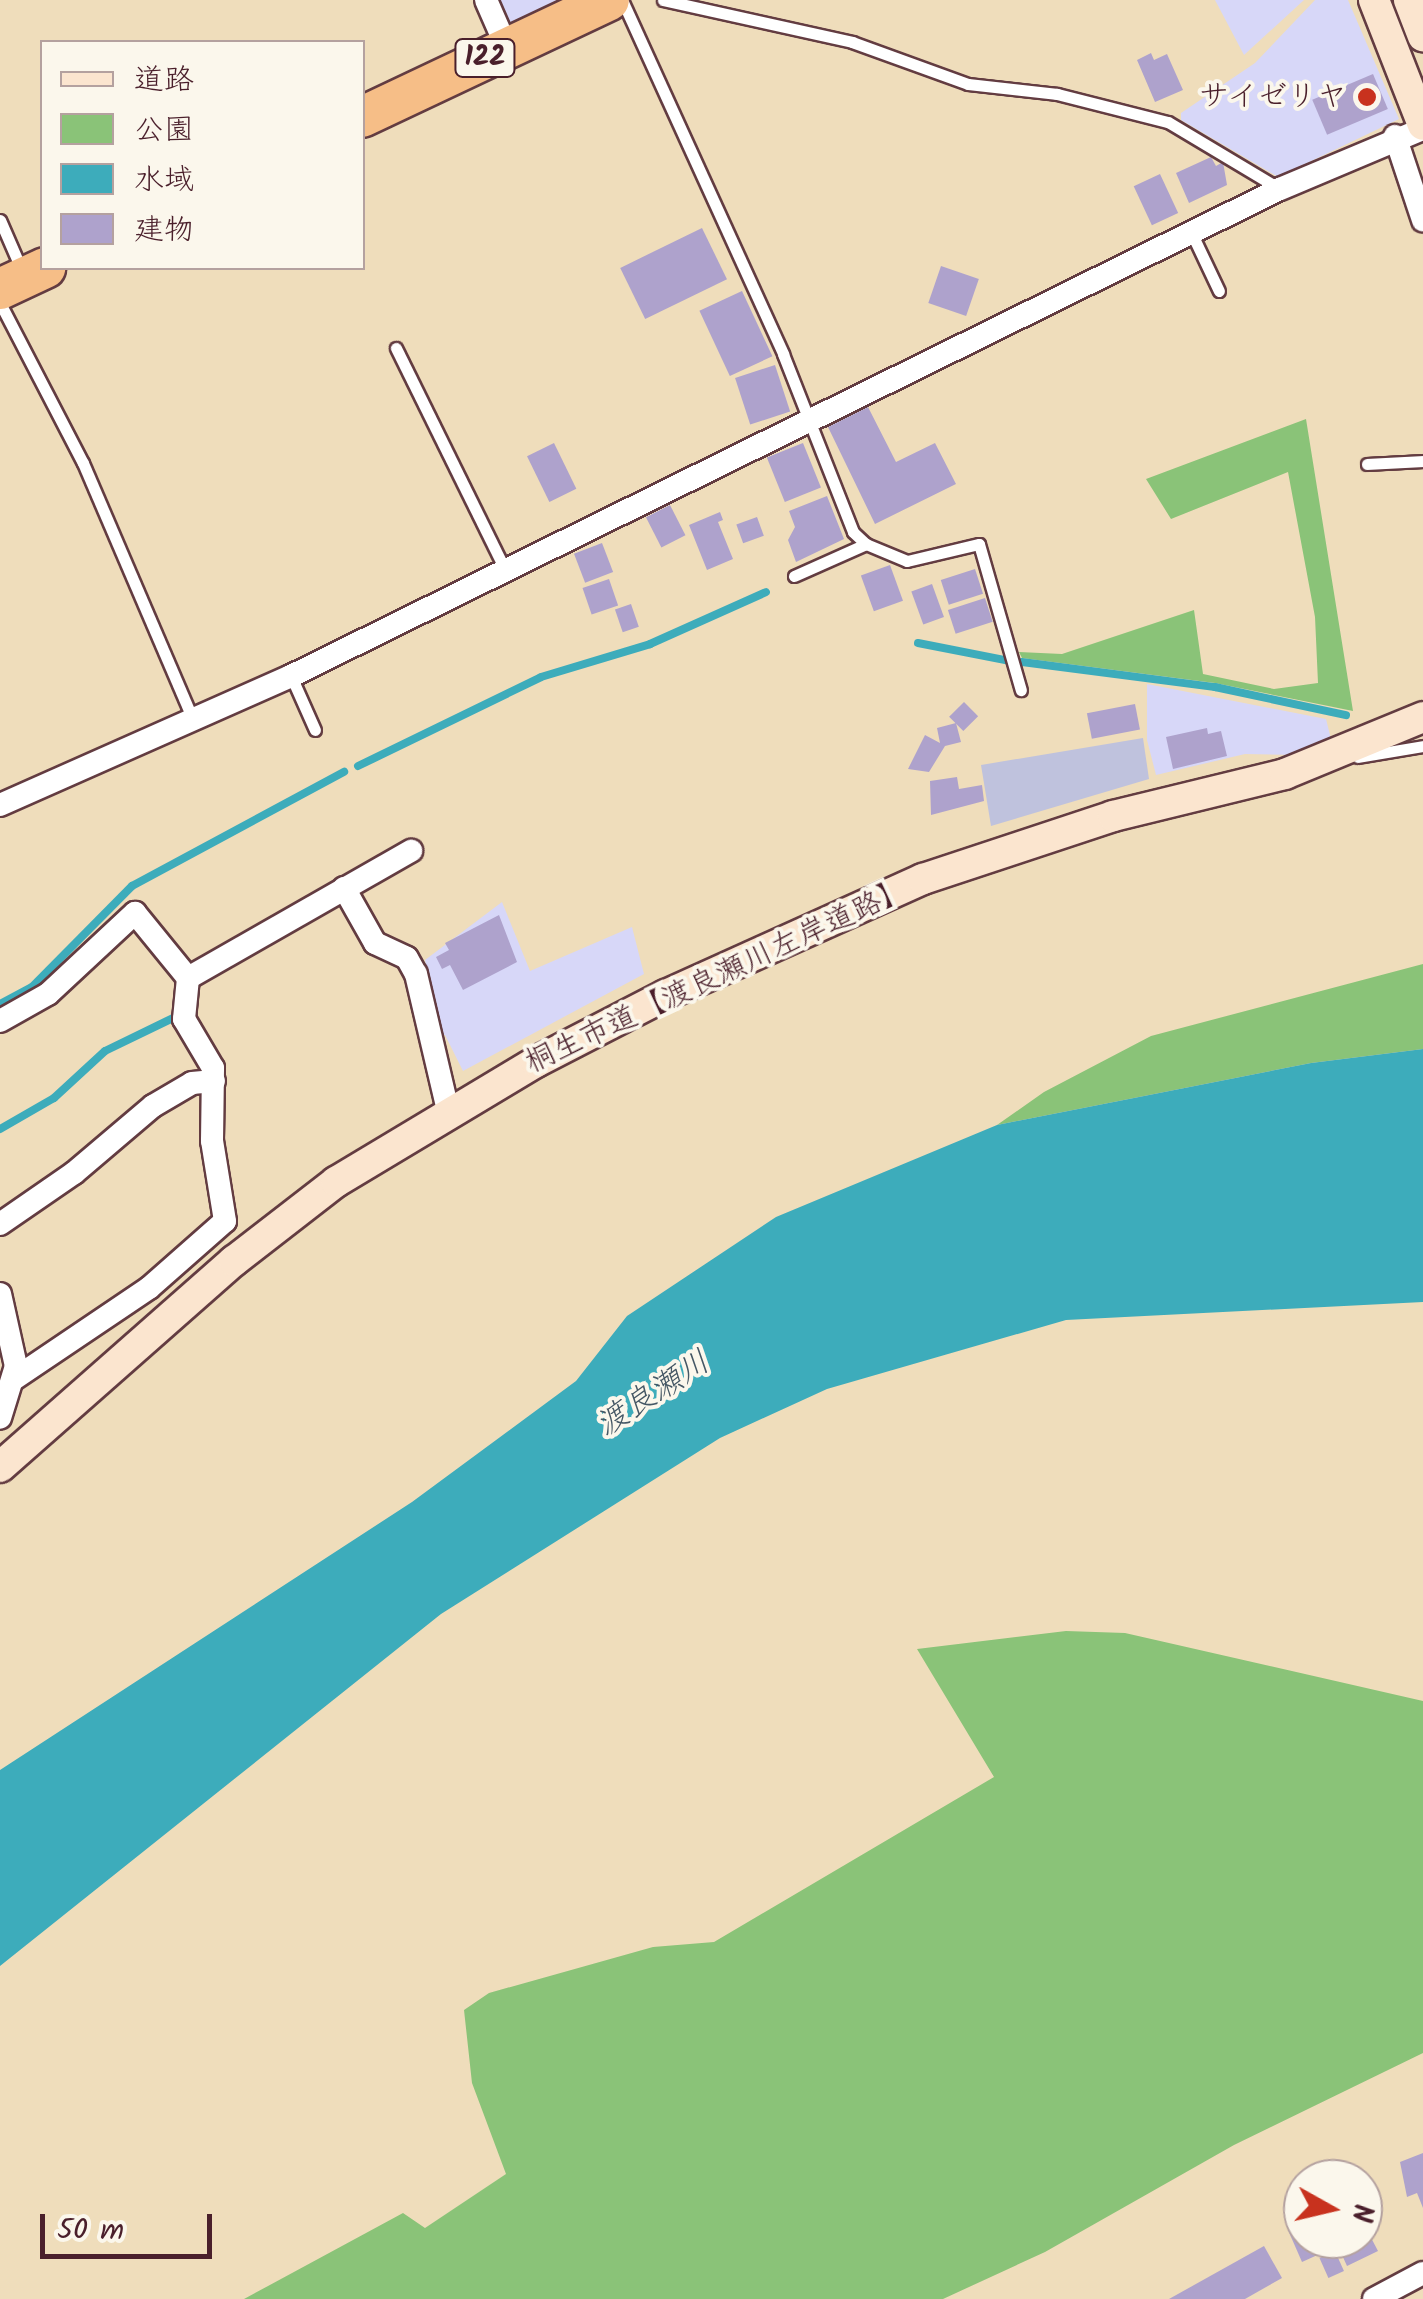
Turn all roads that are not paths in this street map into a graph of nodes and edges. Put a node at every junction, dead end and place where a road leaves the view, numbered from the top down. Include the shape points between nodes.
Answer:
1 (486, 0) edge
2 (608, 0) edge
3 (622, 0) edge
4 (662, 0) edge
5 (1374, 0) edge
6 (1410, 0) edge
7 (1423, 36) edge
8 (507, 48) junction
9 (365, 116) edge
10 (1414, 130) edge
11 (1280, 189) junction
12 (0, 220) edge
13 (1423, 220) edge
14 (1192, 234) junction
15 (17, 284) edge
16 (1219, 291) dead end
17 (396, 348) dead end
18 (808, 418) junction
19 (1423, 461) edge
20 (1368, 464) dead end
21 (866, 544) junction
22 (505, 570) junction
23 (794, 576) dead end
24 (291, 676) junction
25 (1021, 690) dead end
26 (1423, 717) edge
27 (194, 722) junction
28 (315, 730) dead end
29 (1423, 746) edge
30 (1329, 752) junction
31 (0, 805) edge
32 (410, 850) dead end
33 (344, 888) junction
34 (188, 978) junction
35 (0, 1022) edge
36 (214, 1081) junction
37 (448, 1110) junction
38 (0, 1224) edge
39 (2, 1306) edge
40 (7, 1382) edge
41 (0, 1418) edge
42 (0, 1467) edge
43 (1423, 2273) edge
44 (1374, 2299) edge

1 - 8 street
2 - 8 highway, 122
3 - 18 lane
4 - 11 lane via 852,42 968,84 1057,94 1168,122
5 - 10 street
6 - 7 street
8 - 9 highway, 122
10 - 11 street
10 - 13 street
11 - 14 street
12 - 15 lane
14 - 16 lane
14 - 18 street
15 - 27 lane
17 - 22 lane
18 - 21 lane via 854,532
18 - 22 street
19 - 20 lane
21 - 23 lane
21 - 25 lane via 907,561 979,544
22 - 24 street
24 - 27 street
24 - 28 lane
26 - 30 street, 桐生市道【渡良瀬川左岸道路】
27 - 31 street
29 - 30 lane via 1350,758
30 - 37 street, 桐生市道【渡良瀬川左岸道路】 via 1285,774 1095,821 923,879 666,994
32 - 33 street
33 - 34 street
33 - 37 street via 375,943 407,958 416,974
34 - 35 street via 135,912 48,994
34 - 36 street via 184,1019 208,1053
36 - 38 street via 192,1083 153,1106 74,1174
36 - 40 street via 212,1142 226,1206 220,1228 149,1288
37 - 42 street, 桐生市道【渡良瀬川左岸道路】 via 336,1182 234,1261
39 - 40 street
40 - 41 street
43 - 44 street

